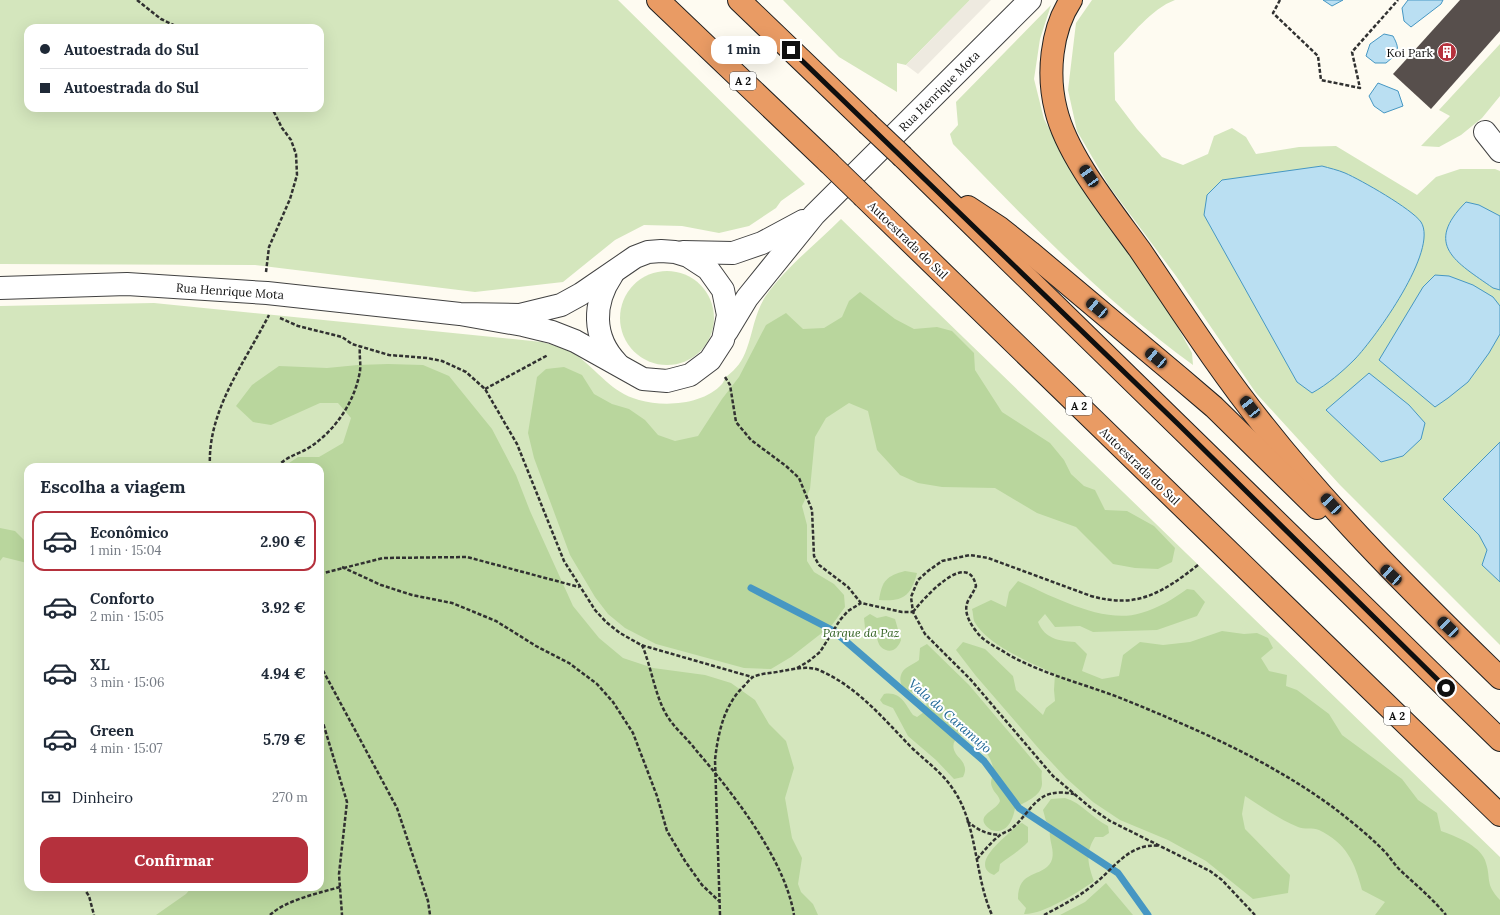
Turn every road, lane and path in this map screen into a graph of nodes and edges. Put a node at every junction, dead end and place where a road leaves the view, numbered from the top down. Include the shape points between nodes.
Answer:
1 (137, 0) edge
2 (658, 0) edge
3 (739, 0) edge
4 (1030, 0) edge
5 (1071, 0) edge
6 (1280, 0) edge
7 (1398, 0) edge
8 (170, 24) edge
9 (274, 112) edge
10 (1485, 132) dead end
11 (1500, 151) edge
12 (931, 185) junction
13 (814, 215) junction
14 (675, 252) junction
15 (623, 264) junction
16 (266, 266) dead end
17 (0, 288) edge
18 (271, 311) dead end
19 (275, 314) dead end
20 (460, 314) junction
21 (723, 340) junction
22 (360, 346) junction
23 (555, 352) dead end
24 (621, 367) junction
25 (725, 377) dead end
26 (485, 389) junction
27 (210, 463) edge
28 (281, 463) edge
29 (1198, 565) dead end
30 (342, 568) junction
31 (324, 573) edge
32 (580, 588) junction
33 (861, 602) junction
34 (913, 612) junction
35 (1437, 617) junction
36 (641, 645) junction
37 (795, 669) junction
38 (324, 672) edge
39 (752, 678) junction
40 (1500, 678) edge
41 (324, 726) edge
42 (1500, 740) edge
43 (715, 775) junction
44 (1074, 794) junction
45 (1500, 816) edge
46 (967, 821) junction
47 (1000, 835) junction
48 (1162, 847) junction
49 (976, 859) junction
50 (340, 887) junction
51 (86, 891) edge
52 (720, 901) junction
53 (94, 915) edge
54 (270, 915) edge
55 (342, 915) edge
56 (430, 915) edge
57 (720, 915) edge
58 (794, 915) edge
59 (992, 915) edge
60 (1044, 915) edge
61 (1255, 915) edge
62 (1446, 915) edge

1 - 8 path via 161,20
2 - 45 highway, Autoestrada do Sul / A 2, bridge
3 - 12 highway, bridge
4 - 13 street, Rua Henrique Mota
5 - 35 highway via 1054,47 1052,91 1062,130 1080,164 1200,339 1260,421 1320,492
6 - 7 path via 1273,13 1318,56 1321,80 1360,88 1352,52
9 - 16 path via 291,140 296,154 297,175 290,199 269,247
10 - 11 street
12 - 35 highway via 1000,228 1214,407 1322,513
12 - 42 highway
13 - 14 street, Rua Henrique Mota via 768,240 733,253
13 - 21 street, Rua Henrique Mota via 747,298
14 - 15 street via 648,252
14 - 21 street via 699,262 708,269 723,290 728,315
15 - 20 street via 581,294 548,309 520,315
15 - 24 street via 613,273 600,296 597,322 605,347
17 - 20 street, Rua Henrique Mota via 135,284 267,292
18 - 27 path via 220,405 212,434
19 - 22 path via 284,321 342,337
20 - 24 street via 552,332 576,341
21 - 24 street via 710,360 701,368 679,379 649,380
22 - 26 path via 389,355 442,361 466,372
22 - 28 path via 360,370 353,397 346,410 319,440 290,455
23 - 26 path
25 - 33 path via 730,385 736,422 751,440 799,478 812,510 814,556 819,565 848,587
26 - 32 path via 517,444 552,535
29 - 34 path via 1161,591 1126,602 1108,601 1091,596 988,558 970,555 956,557 942,561 918,580 911,597
30 - 31 path
30 - 32 path via 383,558 467,557
30 - 52 path via 381,585 412,595 452,603 496,621 569,663 597,684 613,702 633,734 657,796 667,831 685,862
32 - 36 path via 606,622
33 - 34 path via 902,612
33 - 37 path via 840,620 820,652
34 - 44 path via 925,634 971,680 1053,776
34 - 62 path via 951,576 959,572 971,574 976,586 968,600 967,613 969,622 982,638 1037,669 1104,692 1206,733 1281,774 1322,800 1369,838 1428,894
35 - 40 highway
36 - 39 path
36 - 43 path via 665,714
37 - 39 path
37 - 46 path via 819,670 842,682 865,700 945,778 957,796
38 - 56 path via 397,808 428,901
39 - 43 path via 737,692 726,712 718,735
41 - 50 path via 347,802 339,874
43 - 52 path
43 - 58 path via 735,798 768,848 781,872
44 - 47 path via 1061,792 1042,798 1033,803 1009,830
44 - 48 path via 1110,821
46 - 47 path via 977,830
46 - 49 path
47 - 49 path
48 - 60 path via 1145,846 1136,850 1118,861 1083,893
48 - 61 path via 1198,864 1222,880
49 - 59 path
50 - 54 path via 308,896 275,910
50 - 55 path
51 - 53 path
52 - 57 path

